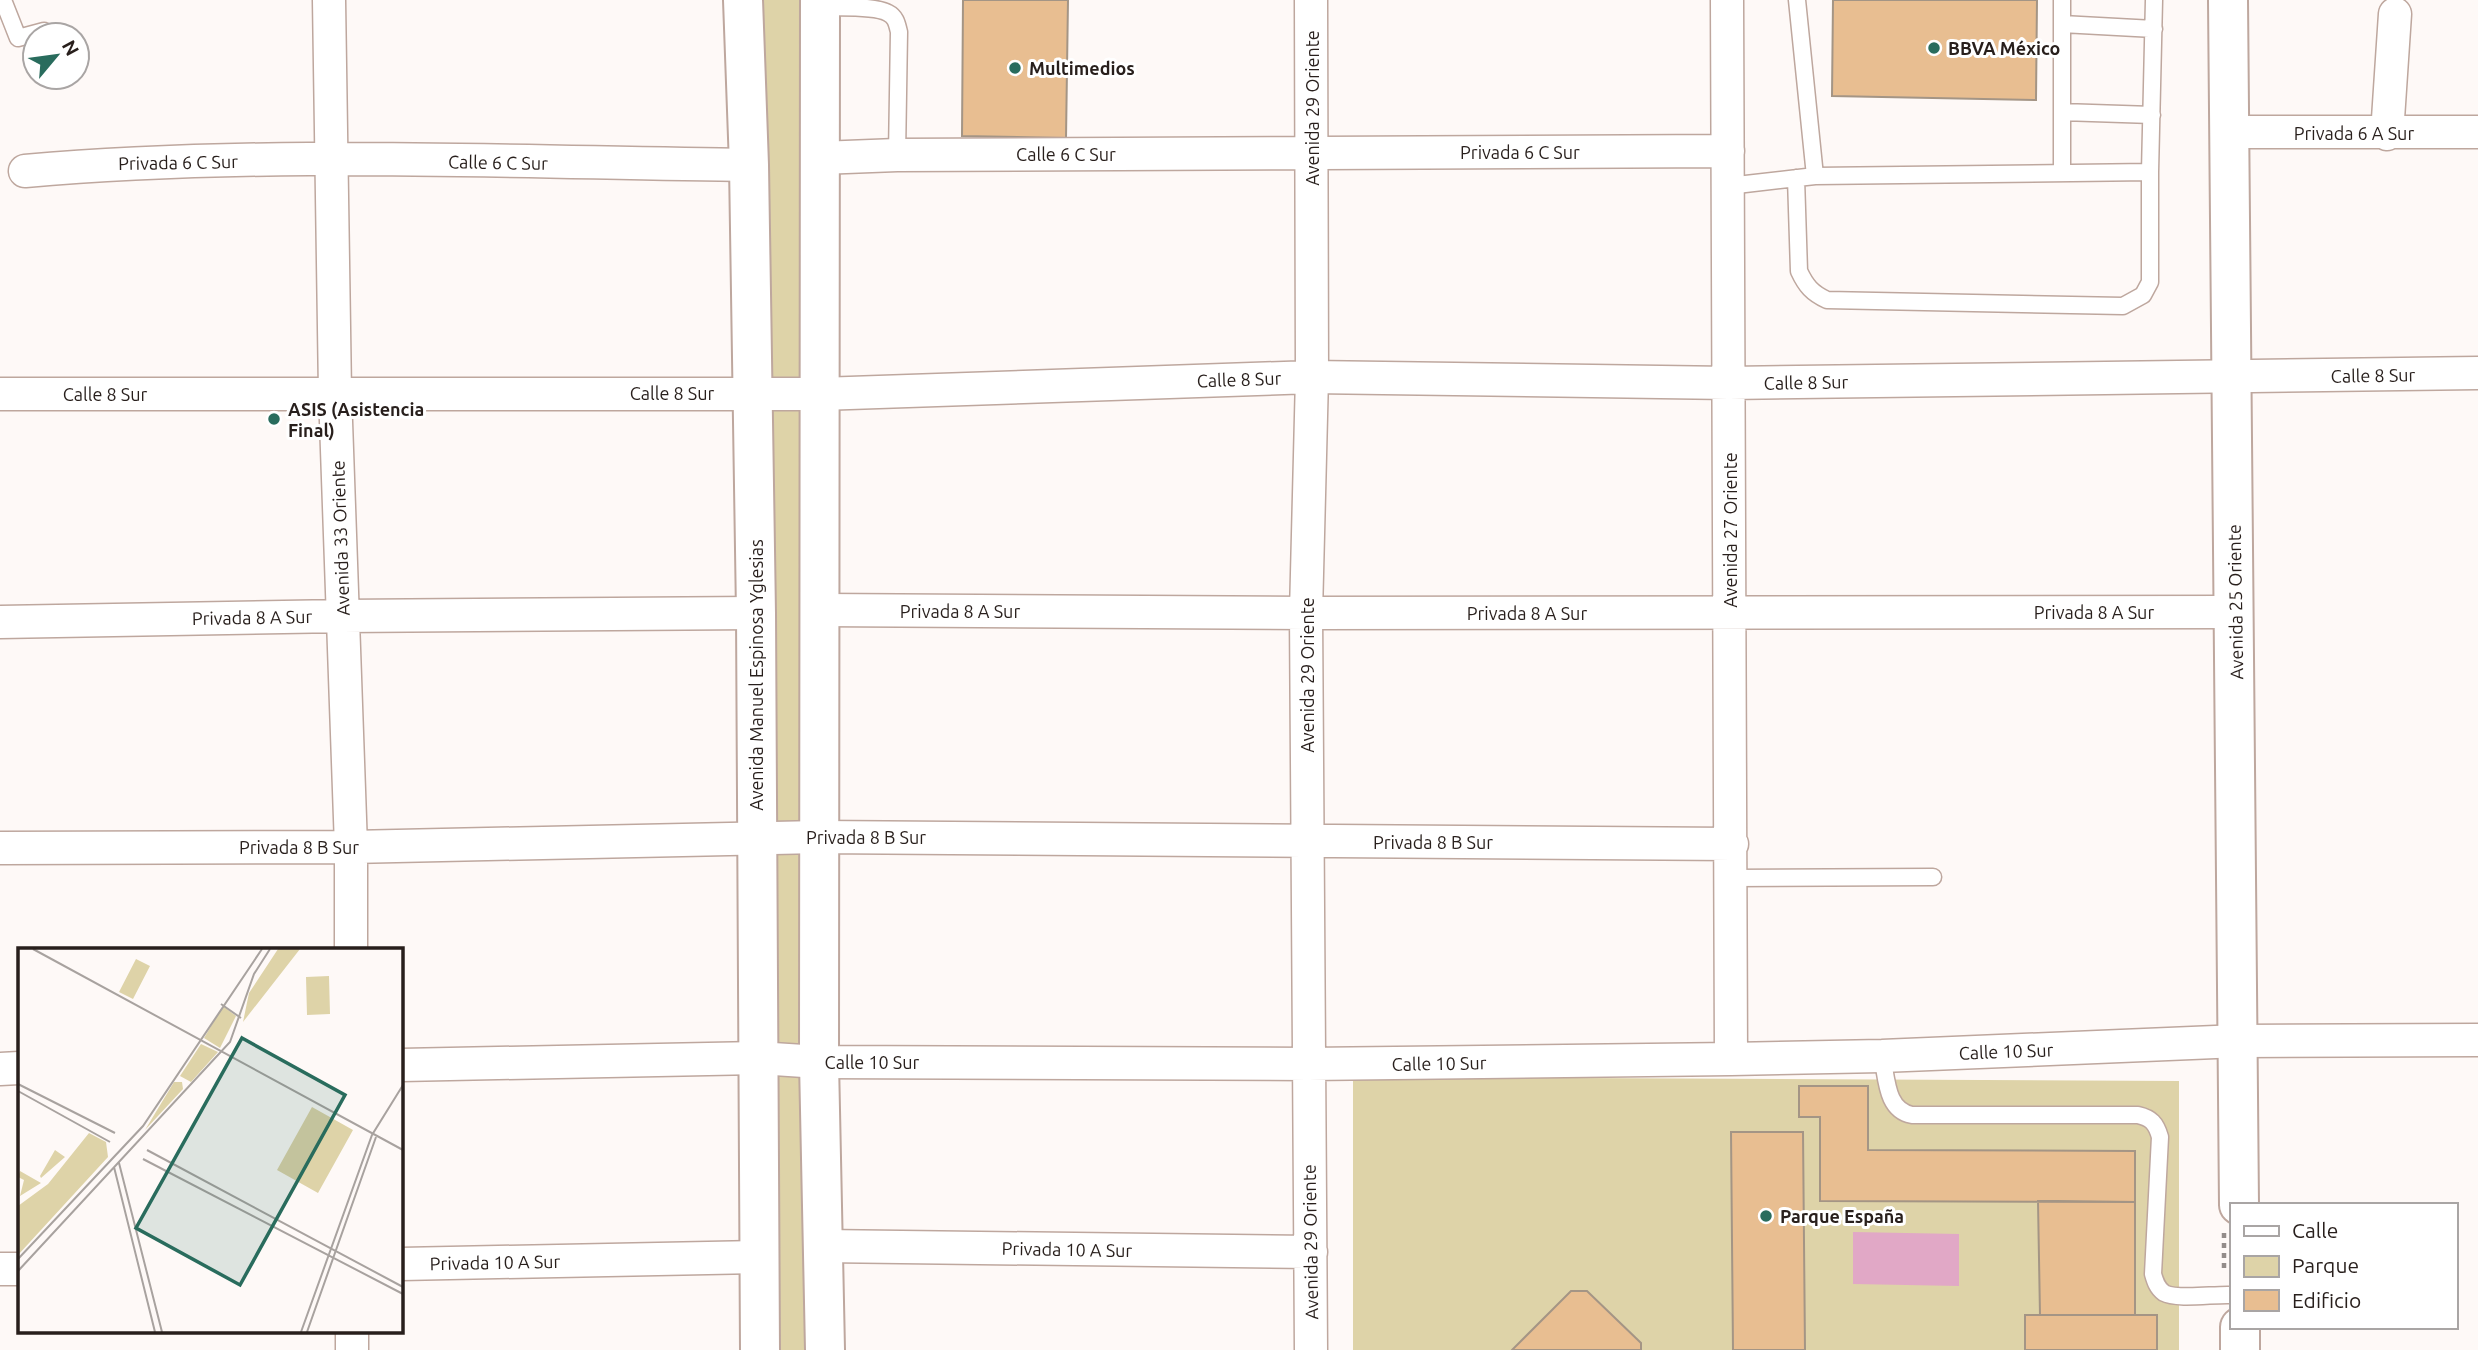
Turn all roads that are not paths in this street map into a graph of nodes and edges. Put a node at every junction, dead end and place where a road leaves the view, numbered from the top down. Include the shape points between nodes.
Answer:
1 (3, 0) edge
2 (329, 0) edge
3 (743, 0) edge
4 (1311, 0) edge
5 (1727, 0) edge
6 (1797, 0) edge
7 (2062, 0) edge
8 (2154, 0) edge
9 (2228, 0) edge
10 (821, 4) edge
11 (2395, 14) dead end
12 (2062, 24) junction
13 (2154, 29) junction
14 (21, 37) edge
15 (2062, 112) junction
16 (2152, 115) junction
17 (2229, 132) junction
18 (2478, 132) edge
19 (2387, 134) junction
20 (1728, 151) junction
21 (1311, 153) junction
22 (897, 155) junction
23 (820, 158) junction
24 (331, 160) junction
25 (749, 165) junction
26 (25, 171) dead end
27 (2063, 172) junction
28 (2150, 172) junction
29 (1815, 176) junction
30 (1796, 178) junction
31 (1728, 186) junction
32 (2478, 373) edge
33 (1312, 377) junction
34 (2231, 377) junction
35 (1729, 383) junction
36 (335, 393) junction
37 (752, 393) junction
38 (0, 394) edge
39 (820, 394) junction
40 (820, 610) junction
41 (1730, 612) junction
42 (2235, 612) junction
43 (756, 613) junction
44 (1306, 613) junction
45 (342, 616) junction
46 (0, 622) edge
47 (820, 837) junction
48 (757, 838) junction
49 (1307, 841) junction
50 (1732, 844) junction
51 (351, 846) junction
52 (0, 848) edge
53 (1933, 877) dead end
54 (1732, 878) junction
55 (351, 948) edge
56 (2478, 1040) edge
57 (2239, 1041) junction
58 (1882, 1056) junction
59 (758, 1058) junction
60 (1731, 1059) junction
61 (819, 1062) junction
62 (1308, 1064) junction
63 (402, 1065) edge
64 (0, 1069) edge
65 (18, 1069) edge
66 (2239, 1203) edge
67 (823, 1246) junction
68 (1311, 1252) junction
69 (758, 1257) junction
70 (402, 1264) edge
71 (0, 1269) edge
72 (18, 1269) edge
73 (2230, 1295) edge
74 (2240, 1329) edge
75 (352, 1332) edge
76 (352, 1350) edge
77 (760, 1350) edge
78 (825, 1350) edge
79 (1311, 1350) edge
80 (2240, 1350) edge

1 - 14 lane
2 - 24 street, Avenida 33 Oriente
3 - 25 main road, Avenida Manuel Espinosa Yglesias
4 - 21 street, Avenida 29 Oriente
5 - 20 street, Avenida 27 Oriente
6 - 29 lane
7 - 12 lane
8 - 13 lane
9 - 17 main road, Avenida 25 Oriente
10 - 22 lane via 878,10 897,21
10 - 23 main road
11 - 19 street
12 - 13 lane
12 - 15 lane
13 - 16 lane
15 - 16 lane
15 - 27 lane
16 - 28 lane
17 - 19 street, Privada 6 A Sur
17 - 34 main road, Avenida 25 Oriente
18 - 19 street, Privada 6 A Sur
20 - 21 street, Privada 6 C Sur
20 - 31 street, Avenida 27 Oriente
21 - 22 street, Calle 6 C Sur
21 - 33 street, Avenida 29 Oriente
22 - 23 street, Calle 6 C Sur
23 - 39 main road
24 - 25 street, Calle 6 C Sur
24 - 26 street, Privada 6 C Sur via 113,163
24 - 36 street, Avenida 33 Oriente
25 - 37 main road, Avenida Manuel Espinosa Yglesias
27 - 28 lane
27 - 29 lane
28 - 30 lane via 2150,282 2143,295 2123,306 1827,300 1805,284 1799,271
29 - 30 lane
30 - 31 lane
31 - 35 street, Avenida 27 Oriente
32 - 34 street, Calle 8 Sur
33 - 35 street, Calle 8 Sur
33 - 39 street, Calle 8 Sur
33 - 44 street, Avenida 29 Oriente
34 - 35 street, Calle 8 Sur
34 - 42 main road, Avenida 25 Oriente
35 - 41 street, Avenida 27 Oriente
36 - 37 street, Calle 8 Sur
36 - 38 street, Calle 8 Sur
36 - 45 street, Avenida 33 Oriente
37 - 39 street, Calle 8 Sur
37 - 43 main road, Avenida Manuel Espinosa Yglesias
39 - 40 main road
40 - 44 street, Privada 8 A Sur
40 - 47 main road
41 - 42 street, Privada 8 A Sur
41 - 44 street, Privada 8 A Sur
41 - 50 street, Avenida 27 Oriente
42 - 57 main road, Avenida 25 Oriente
43 - 45 street, Privada 8 A Sur
43 - 48 main road, Avenida Manuel Espinosa Yglesias
44 - 49 street, Avenida 29 Oriente
45 - 46 street, Privada 8 A Sur
45 - 51 street, Avenida 33 Oriente
47 - 48 street, Privada 8 B Sur
47 - 49 street, Privada 8 B Sur
47 - 61 main road
48 - 51 street, Privada 8 B Sur
48 - 59 main road, Avenida Manuel Espinosa Yglesias
49 - 50 street, Privada 8 B Sur
49 - 62 street, Avenida 29 Oriente
50 - 54 street, Avenida 27 Oriente
51 - 52 street, Privada 8 B Sur
51 - 55 street, Avenida 33 Oriente
53 - 54 lane
54 - 60 street, Avenida 27 Oriente
56 - 57 street, Calle 10 Sur
57 - 58 street, Calle 10 Sur
57 - 66 main road, Avenida 25 Oriente
58 - 60 street, Calle 10 Sur
58 - 73 lane via 1894,1106 1902,1113 2149,1117 2160,1137 2156,1285 2175,1296
59 - 61 street, Calle 10 Sur
59 - 63 street, Calle 10 Sur
59 - 69 main road, Avenida Manuel Espinosa Yglesias
60 - 62 street, Calle 10 Sur
61 - 62 street, Calle 10 Sur
61 - 67 main road
62 - 68 street, Avenida 29 Oriente
64 - 65 street
67 - 68 street, Privada 10 A Sur
67 - 78 main road
68 - 79 street, Avenida 29 Oriente
69 - 70 street, Privada 10 A Sur
69 - 77 main road, Avenida Manuel Espinosa Yglesias
71 - 72 street
74 - 80 main road
75 - 76 street

